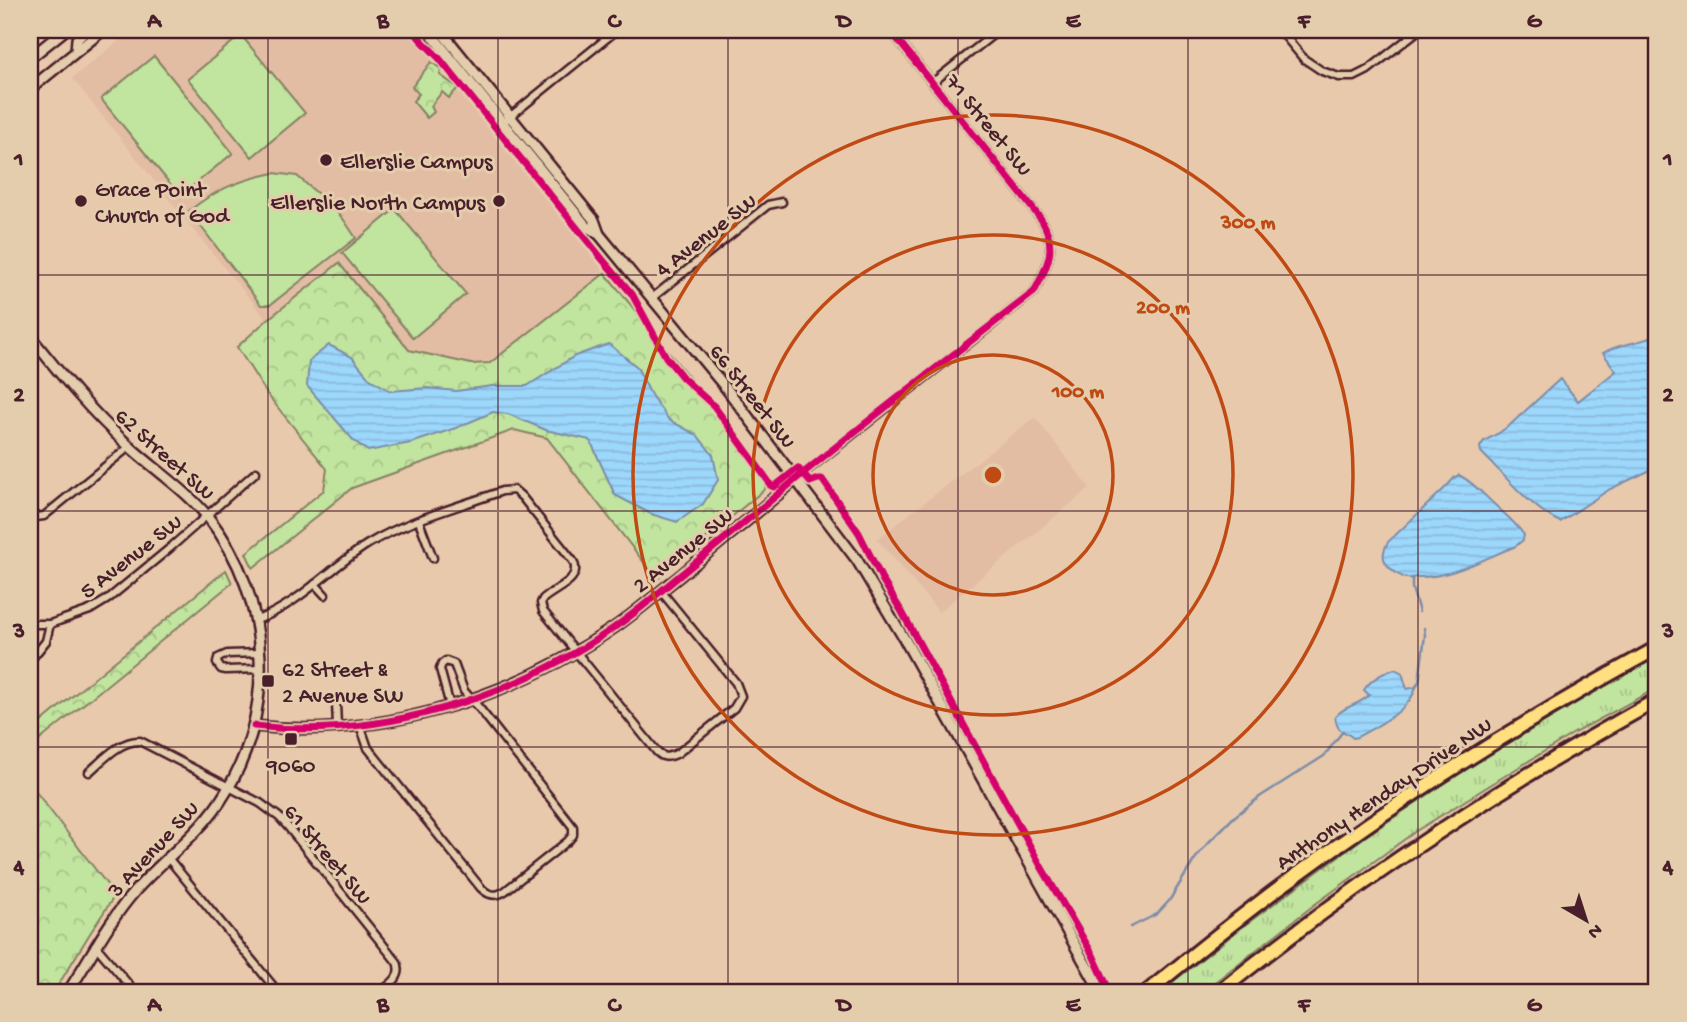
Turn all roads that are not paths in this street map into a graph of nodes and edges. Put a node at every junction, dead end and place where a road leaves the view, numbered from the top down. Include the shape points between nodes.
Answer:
1 (87, 30) edge
2 (103, 30) edge
3 (428, 30) edge
4 (440, 30) edge
5 (617, 30) edge
6 (890, 30) edge
7 (999, 30) edge
8 (1280, 30) edge
9 (1419, 30) edge
10 (63, 31) edge
11 (75, 51) junction
12 (30, 58) edge
13 (932, 83) junction
14 (30, 89) edge
15 (506, 120) junction
16 (782, 202) dead end
17 (1051, 247) joint
18 (652, 298) junction
19 (30, 336) edge
20 (130, 447) junction
21 (257, 472) dead end
22 (795, 480) junction
23 (33, 516) edge
24 (207, 516) junction
25 (419, 521) junction
26 (433, 558) dead end
27 (316, 583) junction
28 (661, 591) junction
29 (325, 596) dead end
30 (257, 620) junction
31 (30, 624) edge
32 (50, 624) junction
33 (1657, 648) edge
34 (576, 652) junction
35 (260, 653) junction
36 (30, 661) edge
37 (260, 670) junction
38 (472, 700) junction
39 (1657, 700) edge
40 (336, 703) dead end
41 (450, 706) junction
42 (360, 725) junction
43 (254, 726) junction
44 (337, 726) junction
45 (89, 772) dead end
46 (229, 787) junction
47 (169, 858) junction
48 (96, 946) junction
49 (1100, 990) edge
50 (68, 992) edge
51 (135, 992) edge
52 (278, 992) edge
53 (380, 992) edge
54 (1147, 992) edge
55 (1219, 992) edge

1 - 11 main road via 76,39
2 - 11 main road
3 - 15 main road, 66 Street SW
4 - 15 main road, 66 Street SW
5 - 15 street
6 - 13 street, 71 Street SW
7 - 13 street
8 - 9 street via 1304,59 1339,77 1354,77 1368,70
10 - 11 main road
10 - 12 main road
11 - 14 main road
13 - 17 street, 71 Street SW via 1041,219
15 - 18 main road, 66 Street SW via 586,226 599,234
16 - 18 street, 4 Avenue SW via 768,205
17 - 22 street, 2 Avenue SW via 1034,292
18 - 22 main road, 66 Street SW
19 - 20 main road, 62 Street SW via 95,414
20 - 23 street via 44,516
20 - 24 main road, 62 Street SW via 189,495
21 - 24 street, 5 Avenue SW
22 - 28 main road, 2 Avenue SW
22 - 49 main road, 66 Street SW via 857,559
24 - 30 main road, 62 Street SW via 240,569
24 - 32 street, 5 Avenue SW via 99,605
25 - 26 street
25 - 27 street via 370,543
25 - 34 street via 502,491 513,490 522,496 577,570 541,603
27 - 29 street
27 - 30 street
28 - 34 main road, 2 Avenue SW
28 - 34 street via 736,683 741,696 734,708 678,753 667,757 657,752
30 - 35 main road, 62 Street SW
31 - 32 street, 5 Avenue SW
32 - 36 street via 42,648
33 - 54 highway, Anthony Henday Drive NW via 1494,742 1376,819
34 - 38 main road, 2 Avenue SW
35 - 37 main road, 62 Street SW
35 - 37 street via 223,654 217,663 223,670
37 - 43 main road, 62 Street SW
38 - 41 main road, 2 Avenue SW
38 - 41 street via 454,664 446,662 439,669
38 - 42 street via 571,822 574,832 505,891 493,895 481,888 368,748
39 - 55 highway via 1421,843
40 - 44 street
41 - 42 main road, 2 Avenue SW
42 - 44 main road, 2 Avenue SW
43 - 44 main road, 2 Avenue SW
43 - 46 main road, 3 Avenue SW
45 - 46 street, 61 Street SW via 136,740
46 - 47 main road, 3 Avenue SW via 196,832
46 - 53 street, 61 Street SW via 284,822 397,962 397,979
47 - 48 main road, 3 Avenue SW via 132,894
47 - 52 street
48 - 50 main road, 3 Avenue SW
48 - 51 street

